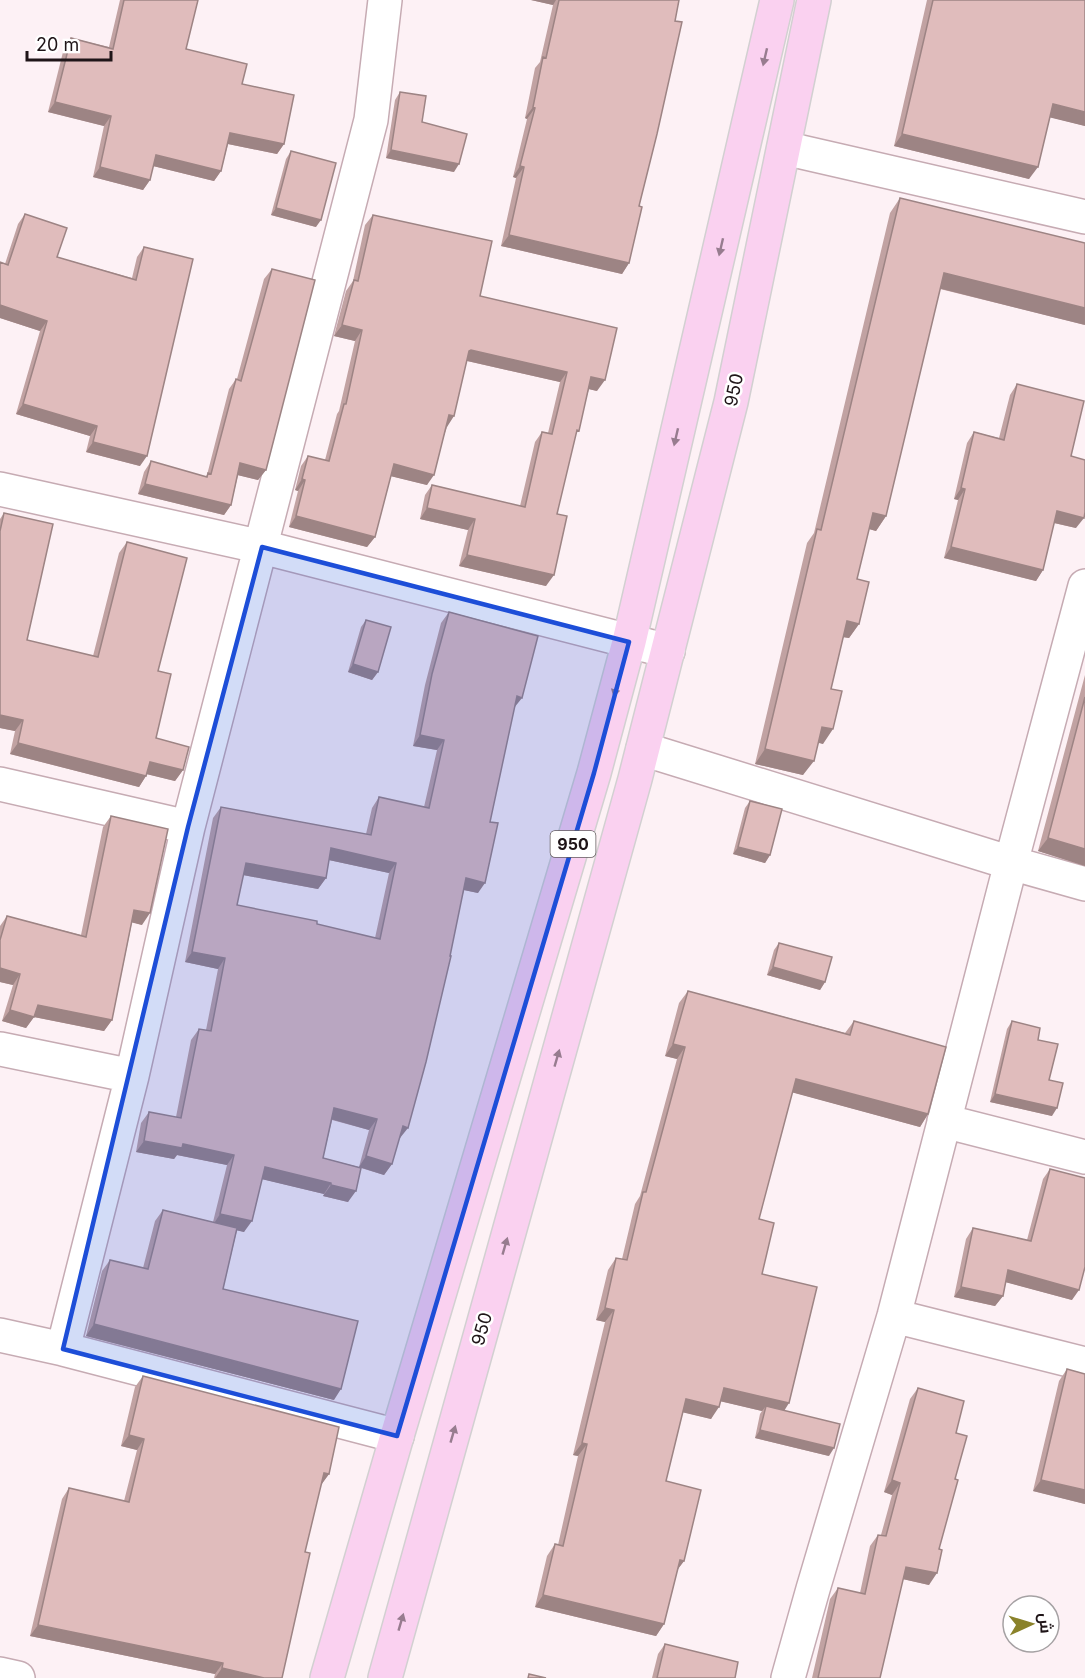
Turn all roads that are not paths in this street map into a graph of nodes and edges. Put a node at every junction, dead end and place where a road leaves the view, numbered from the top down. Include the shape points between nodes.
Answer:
1 (385, 0) edge
2 (777, 0) edge
3 (814, 0) edge
4 (784, 148) junction
5 (1085, 217) edge
6 (0, 489) edge
7 (262, 547) junction
8 (1085, 586) edge
9 (1081, 618) edge
10 (628, 642) junction
11 (668, 651) junction
12 (643, 749) junction
13 (0, 784) edge
14 (188, 827) junction
15 (1011, 863) junction
16 (1085, 884) edge
17 (0, 1049) edge
18 (132, 1076) junction
19 (944, 1121) junction
20 (1085, 1157) edge
21 (894, 1316) junction
22 (0, 1335) edge
23 (63, 1349) junction
24 (1085, 1364) edge
25 (397, 1437) junction
26 (0, 1674) edge
27 (18, 1678) edge
28 (327, 1678) edge
29 (385, 1678) edge
30 (788, 1678) edge

1 - 7 street via 371,120
2 -> 10 main road, 950
3 - 4 main road, 950 / 950
4 - 5 street
4 - 11 main road, 950 / 950 via 731,402
6 - 7 street
7 - 10 street
7 - 14 street
8 - 9 street
9 - 15 street
10 - 11 street
10 -> 25 main road, 950 via 594,773
11 - 12 main road, 950 / 950
12 - 15 street
29 -> 12 main road, 950 / 950
13 - 14 street
14 - 18 street
15 - 16 street
15 - 19 street
17 - 18 street
18 - 23 street
19 - 20 street
19 - 21 street
21 - 24 street
21 - 30 street
22 - 23 street
23 - 25 street
25 - 28 main road, 950
26 - 27 street

